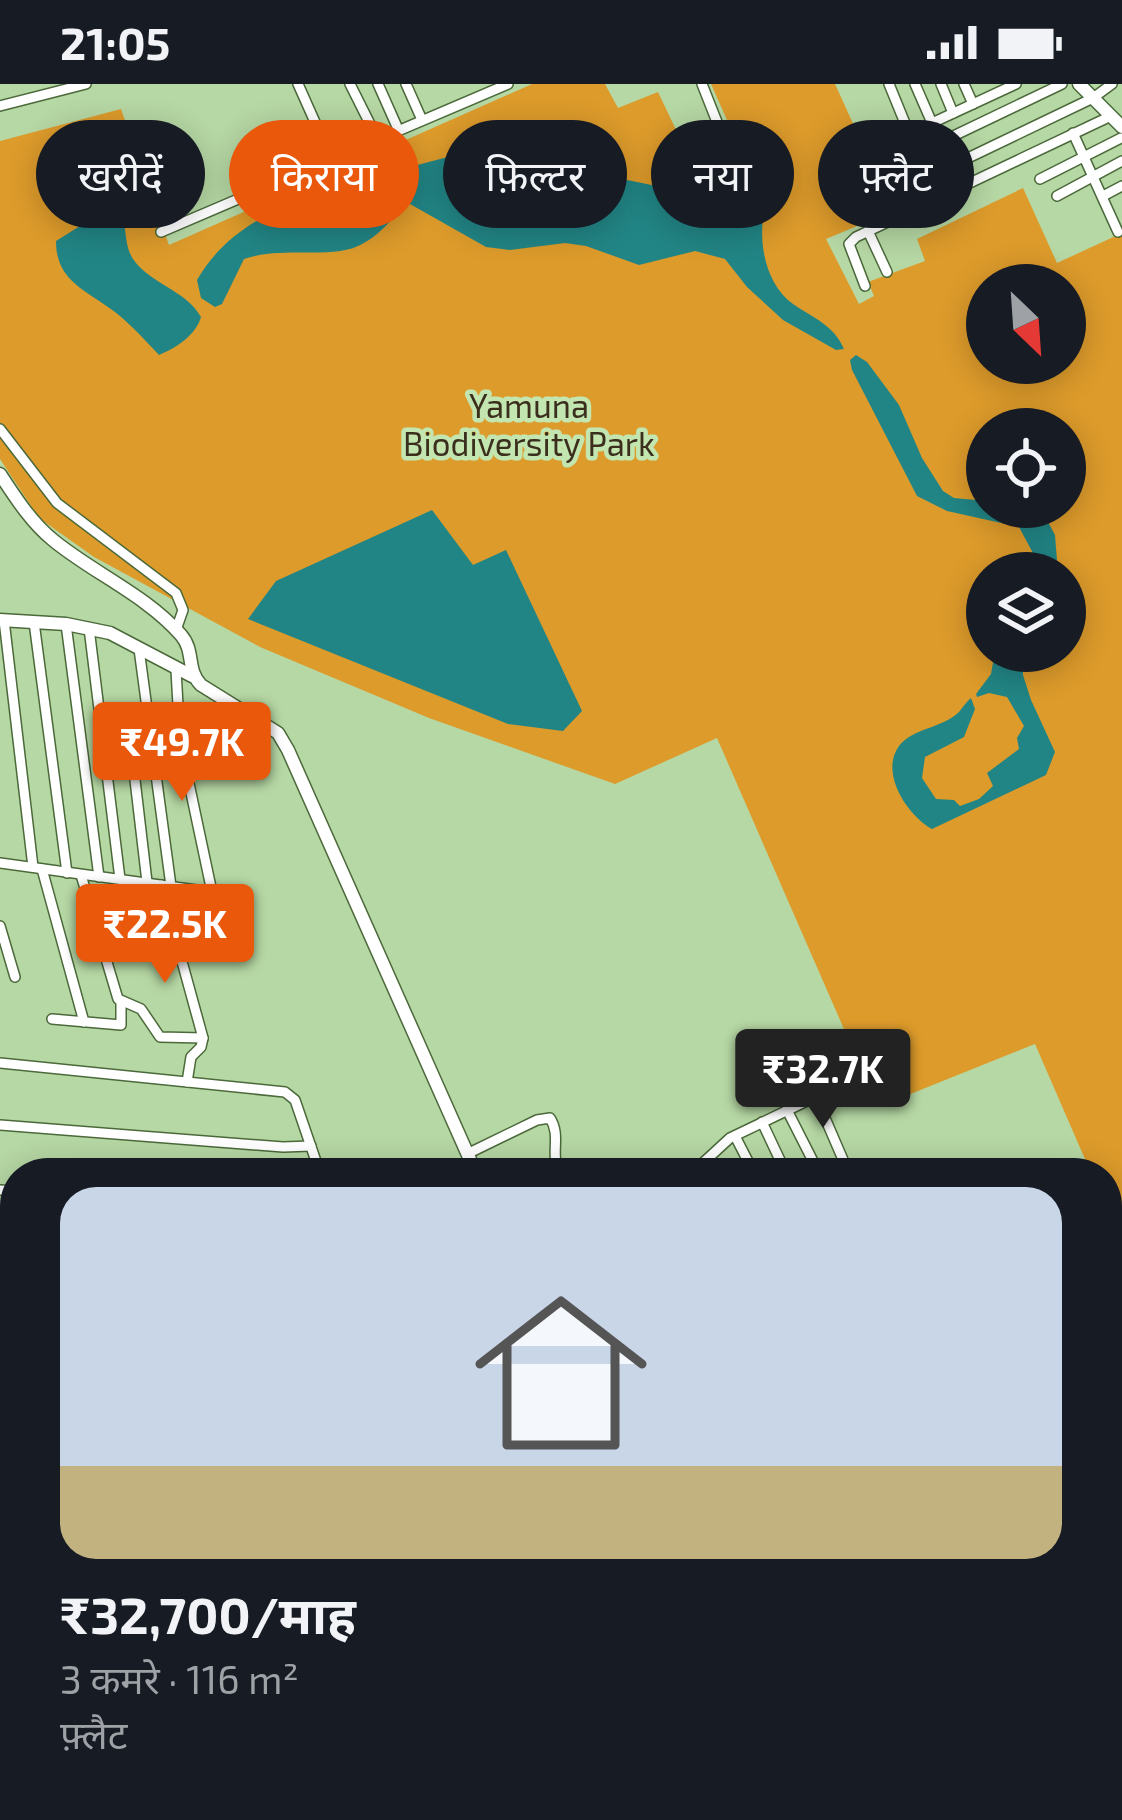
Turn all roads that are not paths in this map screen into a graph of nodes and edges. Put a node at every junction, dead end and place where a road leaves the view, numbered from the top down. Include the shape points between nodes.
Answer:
1 (86, 84) edge
2 (298, 84) edge
3 (350, 84) edge
4 (378, 84) edge
5 (406, 84) edge
6 (508, 84) edge
7 (702, 84) edge
8 (889, 84) edge
9 (915, 84) edge
10 (941, 84) edge
11 (964, 84) edge
12 (1016, 84) edge
13 (1062, 84) edge
14 (1079, 84) edge
15 (1112, 84) edge
16 (996, 88) edge
17 (1093, 98) junction
18 (973, 104) junction
19 (0, 106) edge
20 (953, 113) junction
21 (1111, 116) junction
22 (422, 119) junction
23 (315, 120) edge
24 (368, 120) edge
25 (394, 120) edge
26 (419, 120) edge
27 (716, 120) edge
28 (904, 120) edge
29 (931, 120) edge
30 (938, 120) edge
31 (974, 126) edge
32 (1122, 127) edge
33 (1073, 134) junction
34 (1121, 138) edge
35 (974, 156) edge
36 (1086, 158) junction
37 (1122, 161) edge
38 (1095, 177) junction
39 (1040, 179) dead end
40 (1122, 186) edge
41 (1057, 196) dead end
42 (1103, 196) junction
43 (229, 203) edge
44 (868, 231) junction
45 (161, 232) dead end
46 (1118, 232) dead end
47 (887, 272) dead end
48 (865, 286) dead end
49 (0, 429) edge
50 (0, 474) edge
51 (2, 620) edge
52 (34, 622) junction
53 (66, 624) junction
54 (89, 628) junction
55 (176, 630) junction
56 (139, 650) junction
57 (176, 670) junction
58 (192, 676) junction
59 (133, 763) dead end
60 (0, 862) edge
61 (37, 868) junction
62 (67, 873) junction
63 (81, 875) junction
64 (99, 877) junction
65 (121, 879) junction
66 (147, 882) junction
67 (166, 885) junction
68 (212, 892) junction
69 (233, 895) dead end
70 (0, 926) edge
71 (15, 977) dead end
72 (121, 1003) junction
73 (52, 1019) dead end
74 (84, 1022) junction
75 (203, 1038) junction
76 (0, 1063) edge
77 (188, 1082) junction
78 (836, 1087) dead end
79 (816, 1097) junction
80 (787, 1110) junction
81 (762, 1122) junction
82 (0, 1125) edge
83 (735, 1136) junction
84 (310, 1146) junction
85 (467, 1154) junction
86 (314, 1158) edge
87 (469, 1158) edge
88 (554, 1158) edge
89 (712, 1158) edge
90 (746, 1158) edge
91 (779, 1158) edge
92 (811, 1158) edge
93 (842, 1158) edge

1 - 19 street
2 - 23 street
3 - 24 street
4 - 25 street
5 - 22 street
6 - 22 street
7 - 27 street
8 - 28 street
9 - 29 street
10 - 20 street
11 - 18 street
12 - 16 street
13 - 31 street
14 - 17 street
15 - 17 street
16 - 18 street
17 - 21 street
17 - 35 street
18 - 20 street
20 - 30 street
21 - 32 street
21 - 33 street
22 - 26 street
33 - 36 street
33 - 44 street
34 - 36 street
36 - 38 street
36 - 39 street
37 - 38 street
38 - 41 street
38 - 42 street
40 - 42 street
42 - 46 street
43 - 45 street
44 - 47 street
44 - 48 street via 849,244
49 - 55 street via 57,503 176,593 183,610
50 - 55 street via 54,541
51 - 52 street
51 - 61 street
52 - 53 street
52 - 62 street
53 - 54 street
53 - 64 street
54 - 56 street
54 - 65 street
55 - 58 street via 189,646
56 - 57 street
56 - 67 street
57 - 58 street
57 - 68 street via 180,741
58 - 85 street via 278,733 288,750
59 - 66 street
60 - 61 street
61 - 62 street
61 - 74 street
62 - 63 street
63 - 64 street
63 - 72 street
64 - 65 street
65 - 66 street
66 - 67 street
67 - 68 street
67 - 75 street
68 - 69 street
70 - 71 street
72 - 74 street via 121,1024
72 - 75 street via 141,1009 160,1037
73 - 74 street
75 - 77 street
76 - 77 street
77 - 84 street via 285,1092
78 - 79 street
79 - 80 street
79 - 93 street
80 - 81 street
80 - 92 street
81 - 83 street
81 - 91 street
82 - 84 street
83 - 89 street
83 - 90 street
84 - 86 street
85 - 87 street
85 - 88 street via 550,1118

